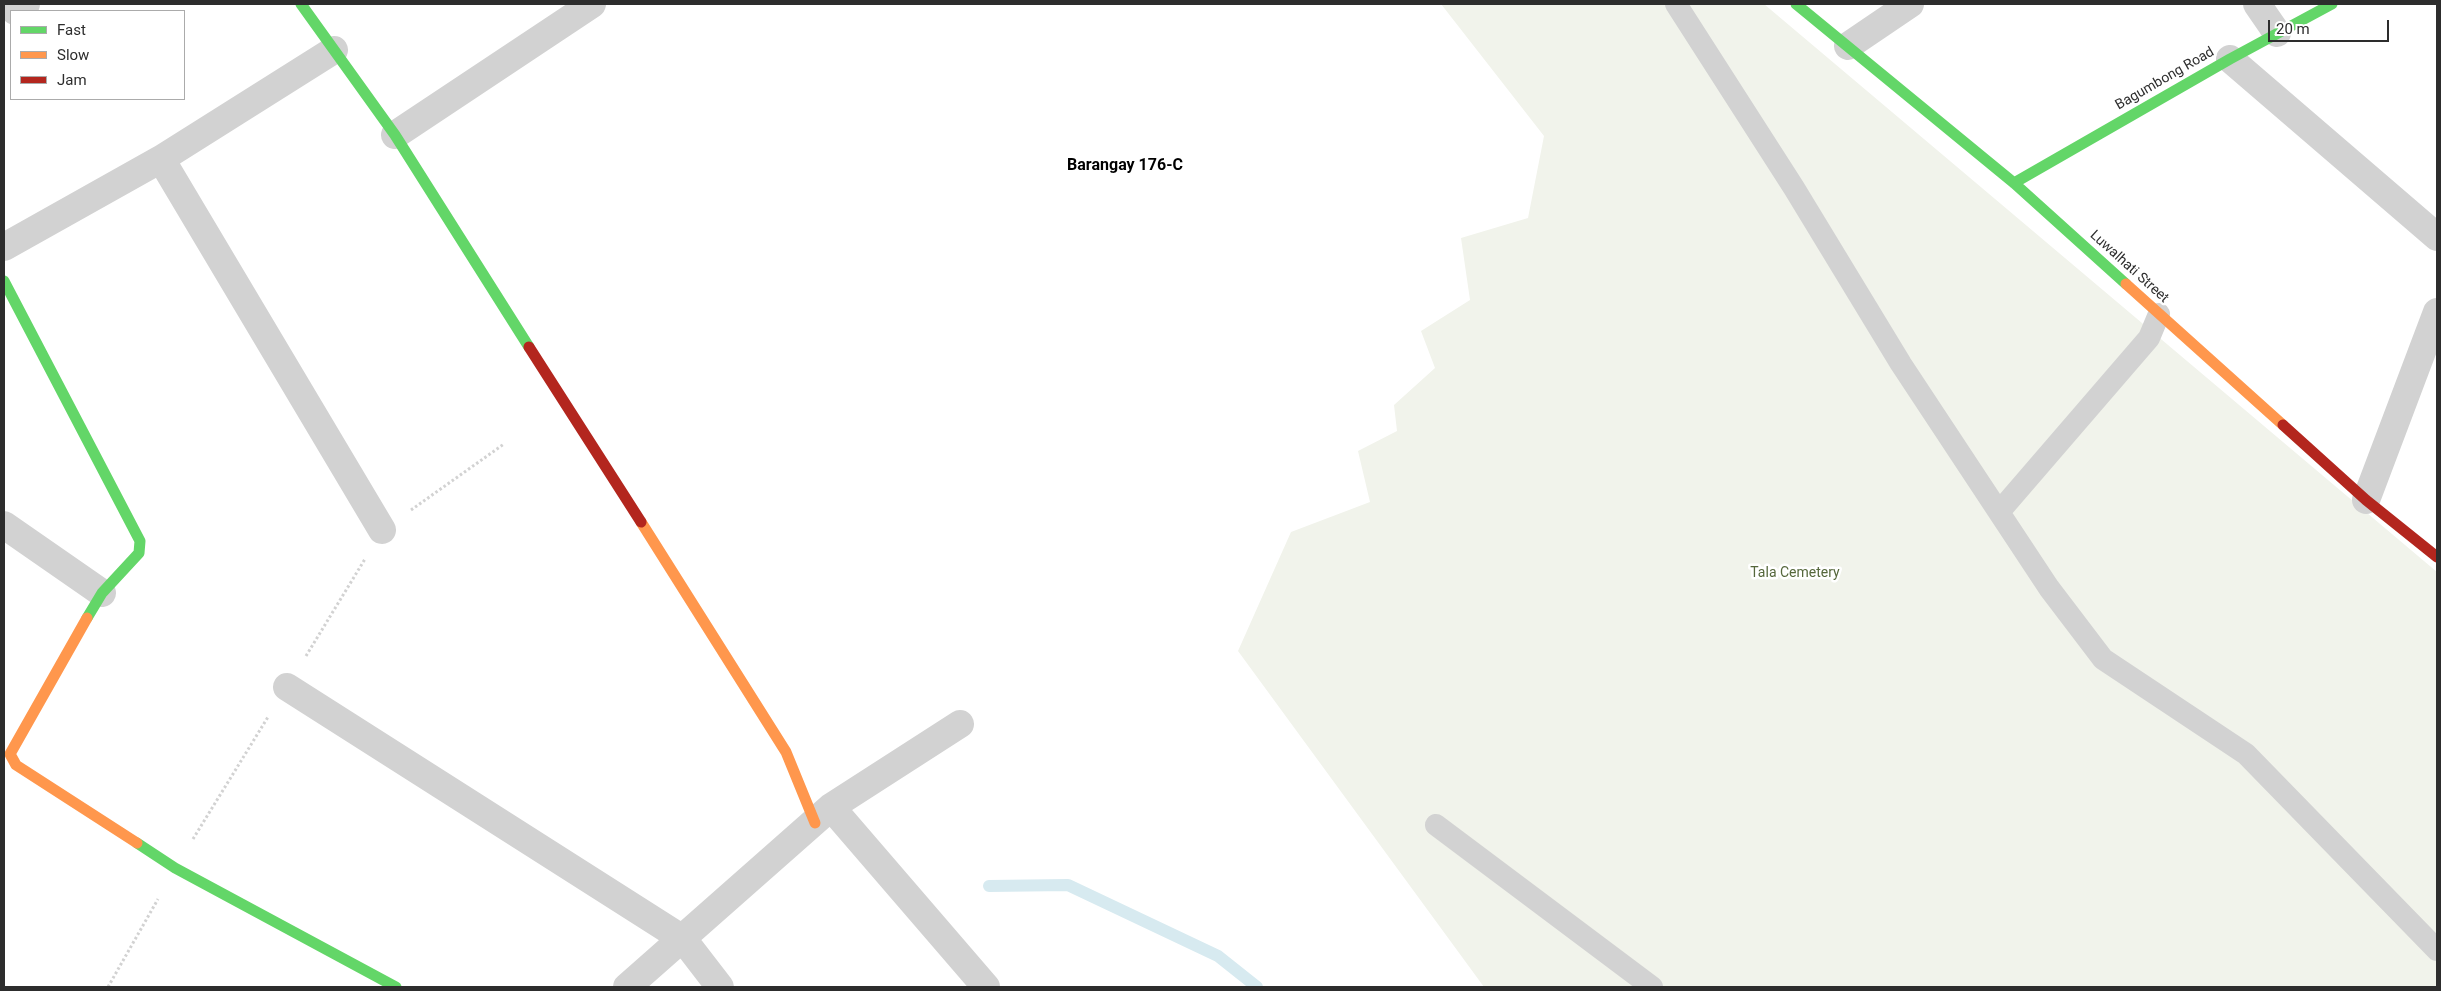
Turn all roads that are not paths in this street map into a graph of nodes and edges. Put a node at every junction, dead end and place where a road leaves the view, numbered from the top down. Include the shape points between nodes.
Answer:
1 (301, 4) edge
2 (592, 4) edge
3 (1676, 4) edge
4 (1796, 4) edge
5 (1910, 4) edge
6 (2257, 4) edge
7 (2332, 4) edge
8 (2277, 33) junction
9 (1848, 46) junction
10 (334, 50) junction
11 (2230, 59) junction
12 (395, 135) junction
13 (161, 159) junction
14 (2014, 183) junction
15 (2437, 238) edge
16 (4, 248) edge
17 (4, 281) edge
18 (10, 311) edge
19 (2437, 312) edge
20 (2159, 314) junction
21 (2366, 500) junction
22 (1999, 512) junction
23 (4, 525) edge
24 (382, 530) dead end
25 (2437, 557) edge
26 (102, 593) junction
27 (287, 687) dead end
28 (960, 724) dead end
29 (823, 815) junction
30 (1436, 825) dead end
31 (683, 939) junction
32 (2437, 950) edge
33 (396, 987) edge
34 (627, 987) edge
35 (720, 987) edge
36 (986, 987) edge
37 (1652, 987) edge

1 - 10 street
2 - 12 street
3 - 22 lane via 1794,188 1901,364
4 - 9 street, Luwalhati Street
5 - 9 street
6 - 8 street
7 - 8 street, Bagumbong Road
8 - 11 street, Bagumbong Road
9 - 14 street, Luwalhati Street
10 - 12 street
10 - 13 street
11 - 14 street, Bagumbong Road
11 - 15 street
12 - 29 street
13 - 16 street
13 - 24 street
14 - 20 street, Luwalhati Street
17 - 18 street
18 - 26 street via 140,541 139,552
19 - 21 street
20 - 21 street, Luwalhati Street
20 - 22 lane via 2149,338
21 - 25 street, Luwalhati Street
22 - 32 lane via 2049,588 2104,659 2246,754
23 - 26 street
26 - 33 street via 10,754 16,765 175,868
27 - 31 street
28 - 29 street
29 - 31 street
29 - 36 street
30 - 37 lane
31 - 34 street
31 - 35 street

